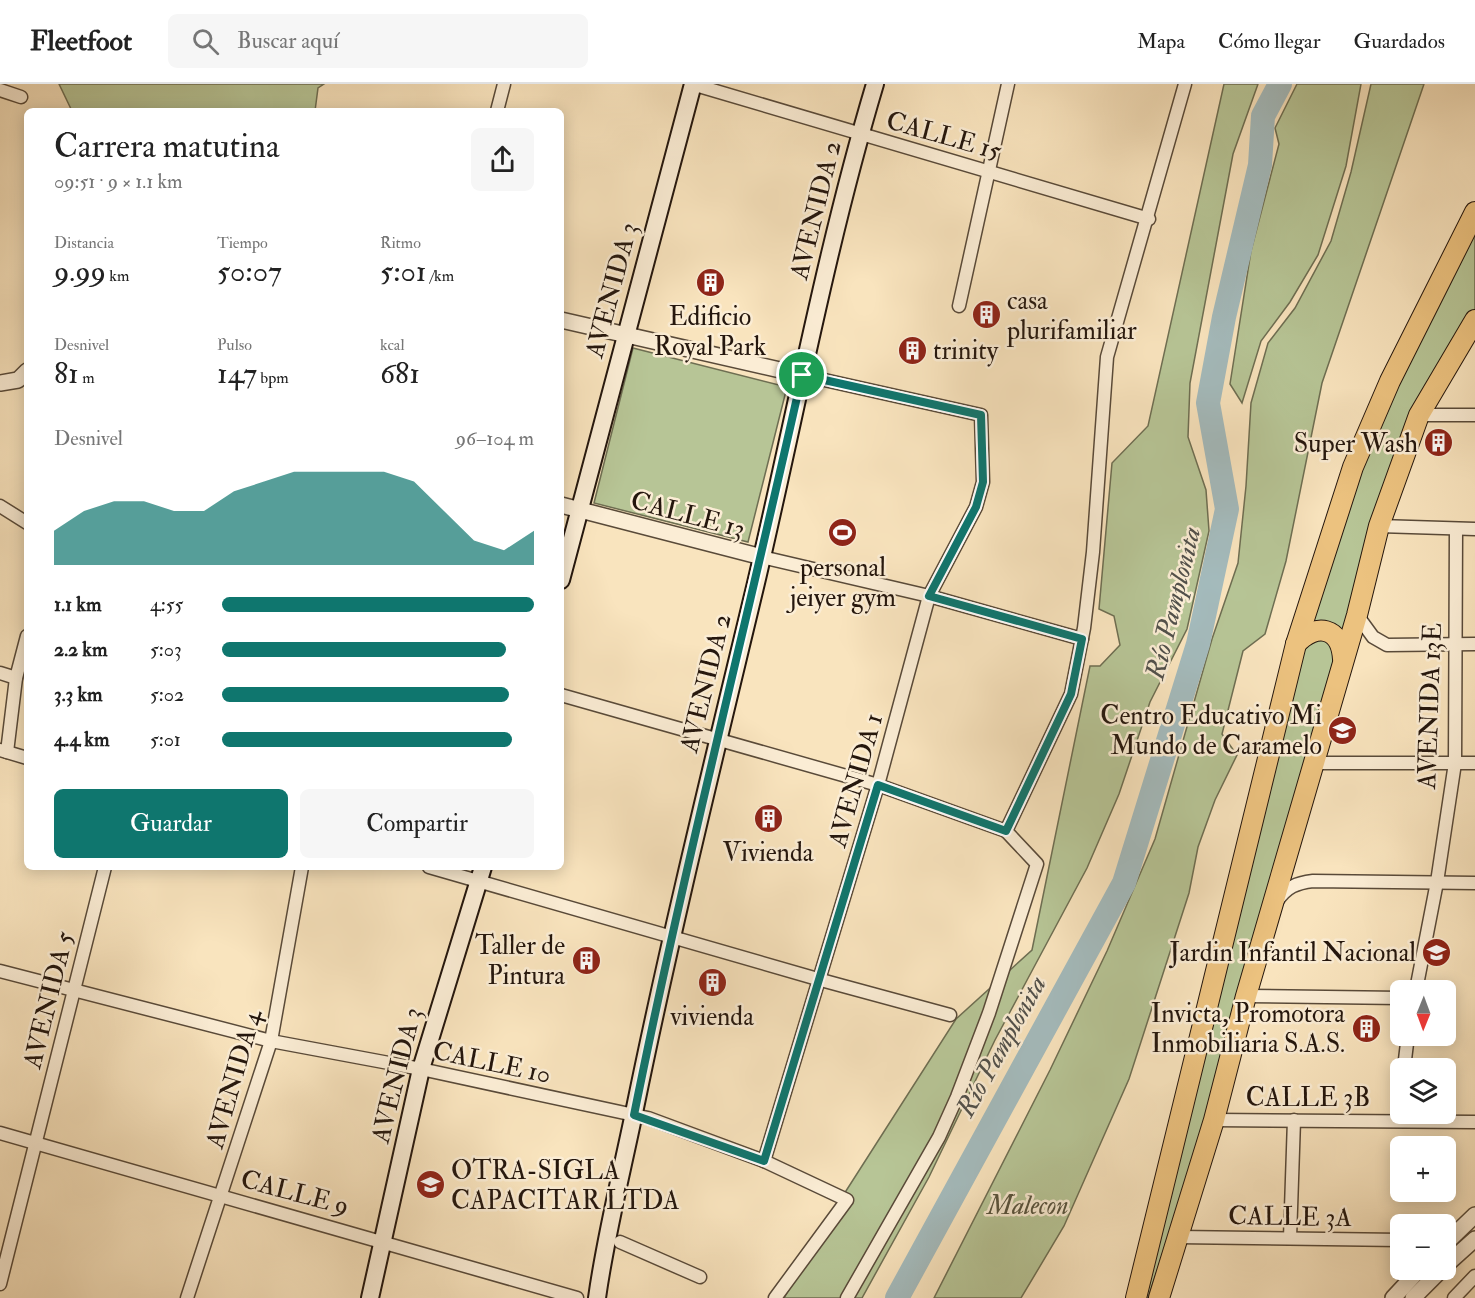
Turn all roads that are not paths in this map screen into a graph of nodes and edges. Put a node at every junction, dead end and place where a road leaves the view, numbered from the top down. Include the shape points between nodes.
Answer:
1 (504, 84) edge
2 (692, 84) edge
3 (875, 84) edge
4 (1008, 84) edge
5 (1185, 84) edge
6 (0, 90) edge
7 (21, 97) dead end
8 (498, 108) edge
9 (860, 134) junction
10 (988, 172) junction
11 (1475, 212) edge
12 (1149, 219) junction
13 (959, 306) dead end
14 (1475, 320) edge
15 (564, 321) edge
16 (626, 335) junction
17 (24, 374) edge
18 (802, 375) junction
19 (0, 383) edge
20 (1419, 415) junction
21 (1475, 415) edge
22 (0, 506) edge
23 (564, 506) edge
24 (579, 510) junction
25 (24, 521) edge
26 (1379, 526) junction
27 (1456, 529) junction
28 (1475, 529) edge
29 (762, 557) junction
30 (564, 568) edge
31 (929, 596) junction
32 (1357, 615) junction
33 (1082, 639) junction
34 (1454, 643) junction
35 (1296, 644) junction
36 (1475, 644) edge
37 (24, 647) edge
38 (1343, 659) junction
39 (0, 673) edge
40 (16, 678) junction
41 (564, 695) edge
42 (717, 740) junction
43 (3, 751) edge
44 (24, 757) edge
45 (1313, 763) junction
46 (1455, 763) junction
47 (1475, 763) edge
48 (878, 785) junction
49 (1006, 831) junction
50 (104, 870) edge
51 (301, 870) edge
52 (456, 870) edge
53 (482, 873) edge
54 (1437, 882) junction
55 (1475, 883) edge
56 (1270, 912) junction
57 (670, 936) junction
58 (0, 971) edge
59 (821, 980) junction
60 (1418, 980) edge
61 (74, 989) junction
62 (1246, 996) junction
63 (1390, 999) edge
64 (950, 1015) dead end
65 (271, 1041) junction
66 (422, 1069) junction
67 (634, 1115) junction
68 (1214, 1120) junction
69 (1294, 1120) junction
70 (1390, 1120) edge
71 (1456, 1122) edge
72 (1475, 1122) edge
73 (0, 1133) edge
74 (37, 1143) junction
75 (764, 1161) junction
76 (222, 1196) junction
77 (1475, 1215) edge
78 (1456, 1233) edge
79 (1178, 1237) junction
80 (1290, 1238) junction
81 (1475, 1239) edge
82 (1390, 1240) edge
83 (385, 1241) junction
84 (620, 1242) dead end
85 (1456, 1256) edge
86 (1475, 1276) edge
87 (700, 1277) dead end
88 (1410, 1280) edge
89 (1431, 1280) edge
90 (0, 1284) edge
91 (187, 1298) edge
92 (370, 1298) edge
93 (578, 1298) edge
94 (597, 1298) edge
95 (776, 1298) edge
96 (847, 1298) edge
97 (1136, 1298) edge
98 (1159, 1298) edge
99 (1393, 1298) edge
100 (1413, 1298) edge
101 (1454, 1298) edge

1 - 8 street
2 - 9 street, CALLE 15
2 - 16 main road, AVENIDA 3
3 - 9 main road, AVENIDA 2
4 - 10 street
5 - 12 street
6 - 7 street
9 - 10 street, CALLE 15
9 - 18 main road, AVENIDA 2
10 - 12 street, CALLE 15
10 - 13 street
11 - 35 main road via 1390,381 1353,467
12 - 33 street via 1107,357 1093,552
14 - 20 main road
15 - 16 street
16 - 18 street
16 - 24 main road, AVENIDA 3
17 - 19 street via 18,380
18 - 29 main road, AVENIDA 2
18 - 31 street, AVENIDA 1 via 981,415 983,482 976,507
20 - 21 street
20 - 26 main road
22 - 25 street
23 - 24 street, CALLE 13
24 - 29 street, CALLE 13
24 - 30 main road, AVENIDA 3
26 - 27 street
26 - 32 main road
27 - 28 street
27 - 34 street, AVENIDA 13E
29 - 31 street, CALLE 13
29 - 42 main road, AVENIDA 2
31 - 33 street, CALLE 13
31 - 48 street, AVENIDA 1
32 - 34 street via 1372,637 1387,645
32 - 38 main road
33 - 49 street via 1071,694
34 - 36 street
34 - 46 street, AVENIDA 13E
35 - 38 main road via 1312,631 1323,630 1335,635 1342,646
35 - 97 main road
37 - 40 street
38 - 45 main road
39 - 40 street
40 - 43 street
41 - 42 street
42 - 48 street
42 - 57 main road, AVENIDA 2
43 - 44 street
45 - 46 street
45 - 56 main road
46 - 47 street
46 - 54 street, AVENIDA 13E
48 - 49 street
48 - 59 street, AVENIDA 1
49 - 96 street via 1036,864 989,1013 939,1137
50 - 61 street, AVENIDA 5
51 - 65 street, AVENIDA 4
52 - 53 street
53 - 57 street
53 - 66 main road, AVENIDA 3
54 - 55 street
54 - 56 street via 1296,884 1285,890
54 - 60 street, AVENIDA 13E
56 - 62 main road
57 - 59 street
57 - 67 main road, AVENIDA 2
58 - 61 street, CALLE 10
59 - 64 street
59 - 75 street, AVENIDA 1
61 - 65 street, CALLE 10
61 - 74 street, AVENIDA 5
62 - 63 street
62 - 68 main road
65 - 66 street, CALLE 10
65 - 76 street, AVENIDA 4
66 - 67 street, CALLE 10
66 - 83 main road, AVENIDA 3
67 - 75 street, CALLE 10
67 - 94 main road, AVENIDA 2 via 605,1235
68 - 69 street, CALLE 3B
68 - 79 main road
69 - 70 street, CALLE 3B
69 - 80 street
71 - 72 street, CALLE 3B
73 - 74 street, CALLE 9
74 - 76 street, CALLE 9
74 - 90 street, AVENIDA 5
75 - 95 street, CALLE 10 via 847,1200
76 - 83 street, CALLE 9
76 - 91 street, AVENIDA 4
77 - 78 street
79 - 80 street, CALLE 3A
79 - 98 main road
80 - 82 street, CALLE 3A
81 - 85 street
83 - 92 main road, AVENIDA 3
83 - 93 street, CALLE 9
84 - 87 street
86 - 101 street
88 - 99 street
89 - 100 street

